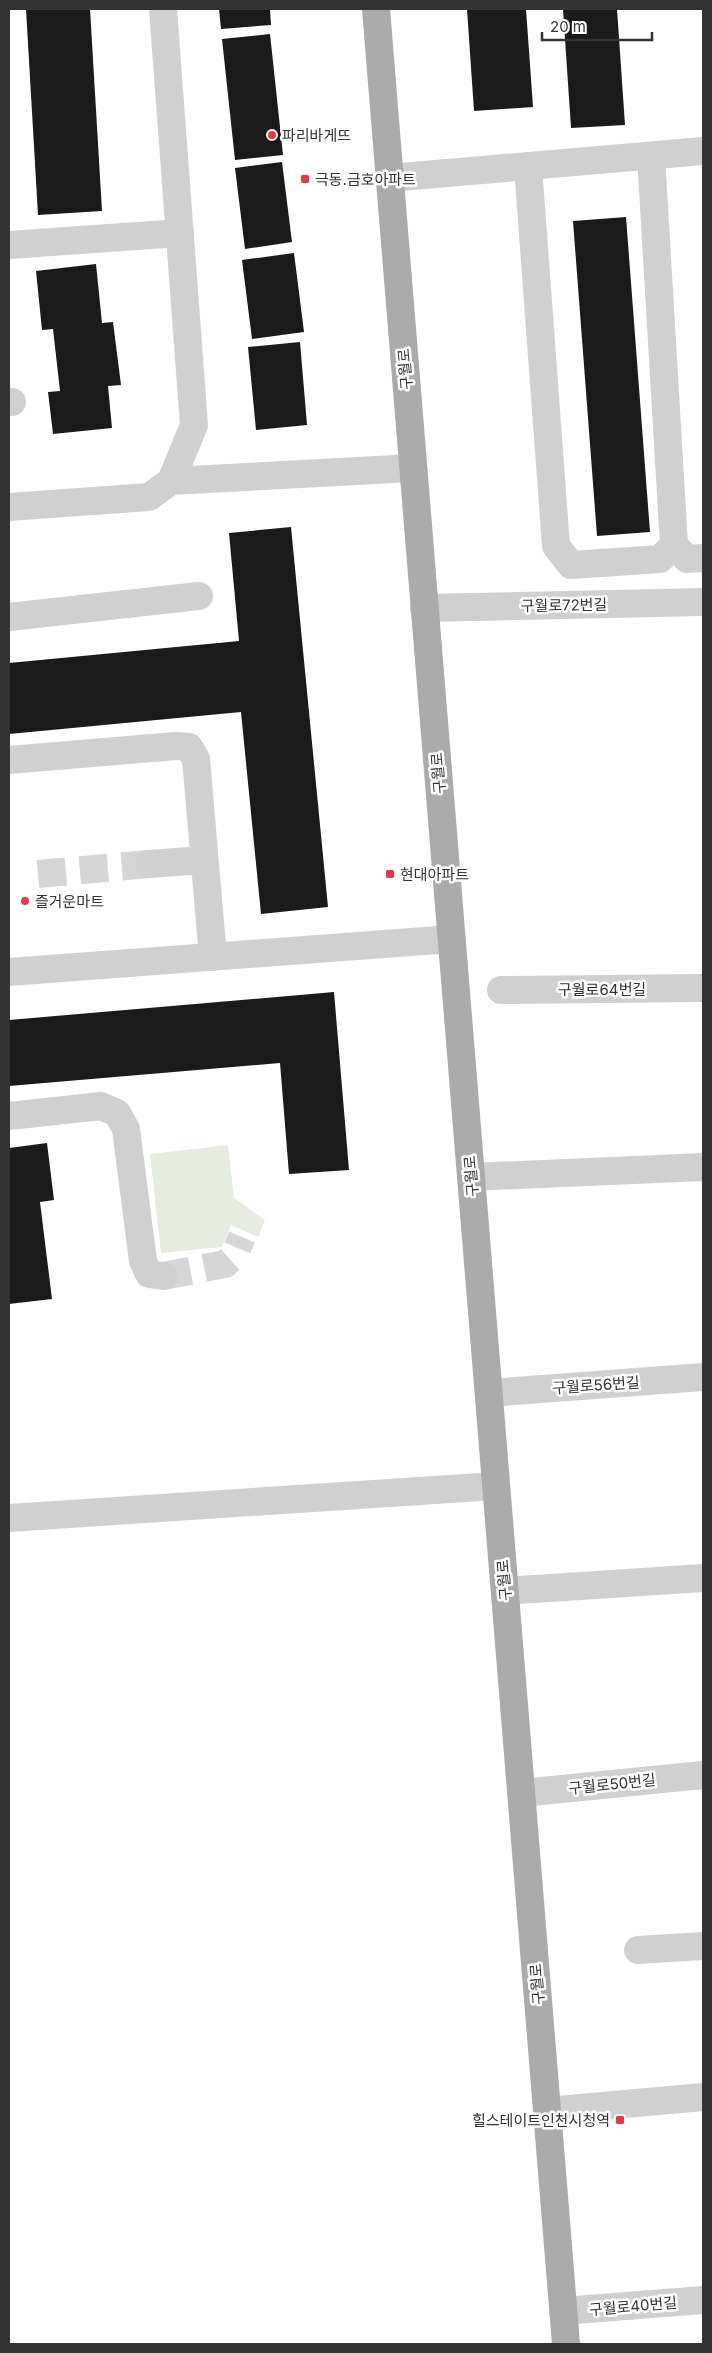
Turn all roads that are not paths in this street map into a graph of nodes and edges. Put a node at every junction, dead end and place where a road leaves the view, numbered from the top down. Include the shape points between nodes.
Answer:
1 (163, 9) edge
2 (376, 9) edge
3 (703, 151) edge
4 (652, 156) junction
5 (528, 166) junction
6 (390, 178) junction
7 (180, 233) junction
8 (9, 245) edge
9 (413, 468) junction
10 (171, 481) junction
11 (9, 507) edge
12 (674, 545) junction
13 (703, 558) edge
14 (199, 596) dead end
15 (703, 602) edge
16 (424, 608) junction
17 (9, 617) edge
18 (9, 760) edge
19 (204, 860) junction
20 (149, 864) tunnel mouth
21 (451, 939) junction
22 (213, 957) junction
23 (9, 972) edge
24 (703, 988) edge
25 (501, 990) dead end
26 (9, 1116) edge
27 (703, 1167) edge
28 (471, 1177) junction
29 (163, 1276) tunnel mouth
30 (703, 1377) edge
31 (489, 1393) junction
32 (496, 1486) junction
33 (9, 1518) edge
34 (703, 1578) edge
35 (505, 1591) junction
36 (703, 1775) edge
37 (521, 1793) junction
38 (703, 1946) edge
39 (638, 1950) dead end
40 (703, 2097) edge
41 (547, 2111) junction
42 (703, 2300) edge
43 (563, 2312) junction
44 (566, 2344) edge

1 - 7 street
2 - 6 main road, 구월로
3 - 4 street
4 - 5 street
4 - 12 street
5 - 6 street
5 - 12 street via 556,546 571,565 660,559
6 - 9 main road, 구월로
7 - 8 street
7 - 10 street via 194,426
9 - 10 street
9 - 16 main road, 구월로
10 - 11 street via 149,497
12 - 13 street via 687,559
14 - 17 street
15 - 16 street, 구월로72번길
16 - 21 main road, 구월로
18 - 19 street via 176,746 189,748 196,759
19 - 20 street
19 - 22 street
21 - 22 street
21 - 28 main road, 구월로
22 - 23 street
24 - 25 street, 구월로64번길
26 - 29 street via 101,1106 116,1113 126,1129 143,1261 149,1274
27 - 28 street
28 - 31 main road, 구월로
30 - 31 street, 구월로56번길
31 - 32 main road, 구월로
32 - 33 street
32 - 35 main road, 구월로
34 - 35 street
35 - 37 main road, 구월로
36 - 37 street, 구월로50번길
37 - 41 main road, 구월로
38 - 39 street
40 - 41 street
41 - 43 main road, 구월로
42 - 43 street, 구월로40번길
43 - 44 main road, 구월로

